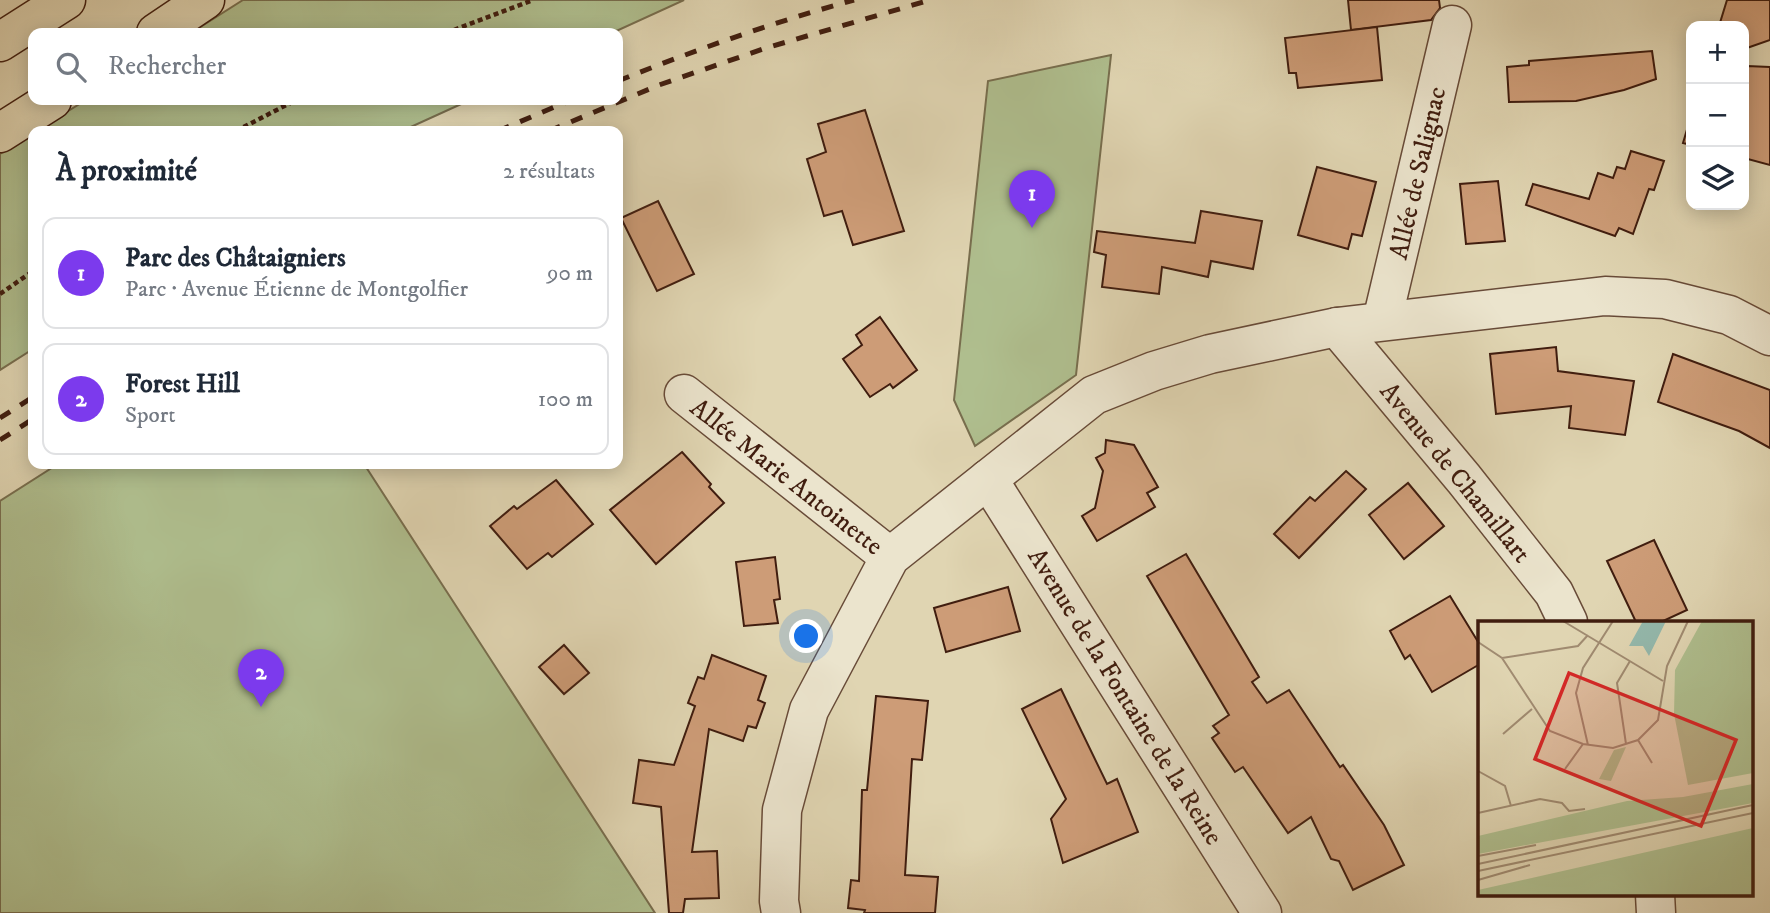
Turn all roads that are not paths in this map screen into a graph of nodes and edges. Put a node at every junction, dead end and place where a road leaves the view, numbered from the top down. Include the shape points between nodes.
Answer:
1 (66, 0) edge
2 (205, 0) edge
3 (1452, 25) dead end
4 (163, 28) edge
5 (0, 42) edge
6 (44, 105) edge
7 (0, 133) edge
8 (1382, 321) junction
9 (1337, 327) junction
10 (1770, 335) edge
11 (684, 394) dead end
12 (988, 479) junction
13 (890, 557) junction
14 (1568, 621) edge
15 (1655, 895) edge
16 (781, 913) edge
17 (1262, 913) edge
18 (1656, 913) edge

1 - 5 highway
2 - 4 highway
3 - 8 street, Allée de Salignac
6 - 7 highway
8 - 9 street
8 - 10 street via 1605,296 1665,299 1729,315
9 - 12 street via 1210,354 1094,395
9 - 14 street, Avenue de Chamillart via 1554,593
11 - 13 street, Allée Marie Antoinette
12 - 13 street
12 - 17 street, Avenue de la Fontaine de la Reine
13 - 16 street via 809,710 782,810
15 - 18 street

